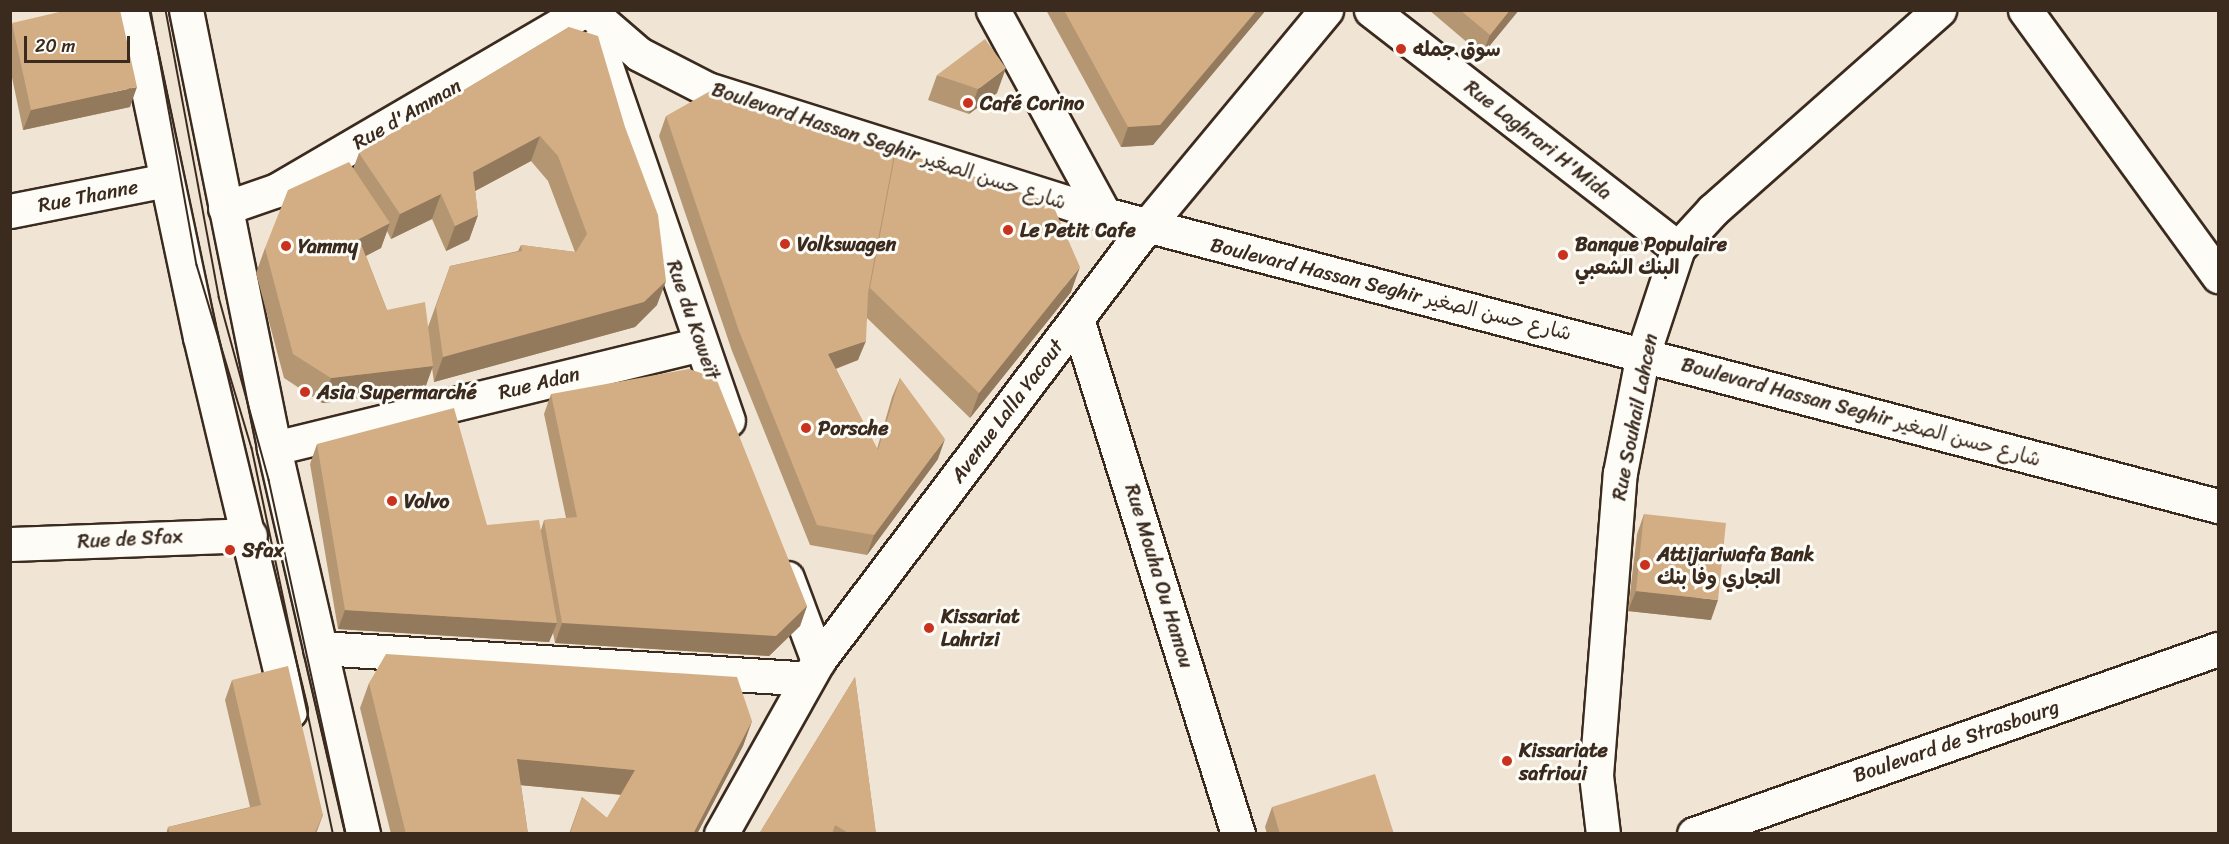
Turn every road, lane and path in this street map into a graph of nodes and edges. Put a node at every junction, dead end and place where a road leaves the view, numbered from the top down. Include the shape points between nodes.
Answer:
1 (131, 10) edge
2 (186, 10) edge
3 (587, 10) edge
4 (993, 10) edge
5 (1326, 10) edge
6 (1371, 10) edge
7 (1939, 10) edge
8 (2025, 10) edge
9 (166, 180) junction
10 (225, 208) junction
11 (10, 211) edge
12 (1104, 214) junction
13 (1146, 227) junction
14 (1678, 248) junction
15 (2218, 276) edge
16 (1077, 319) junction
17 (700, 344) junction
18 (1643, 354) junction
19 (274, 448) junction
20 (741, 453) edge
21 (2218, 506) edge
22 (250, 535) junction
23 (10, 544) edge
24 (778, 552) edge
25 (320, 648) junction
26 (2218, 649) edge
27 (813, 670) junction
28 (297, 742) edge
29 (363, 834) edge
30 (721, 834) edge
31 (1238, 834) edge
32 (1603, 834) edge
33 (1694, 834) edge

1 - 9 street
2 - 10 street
3 - 10 street, Rue d'Amman via 277,190
3 - 12 street, Boulevard Hassan Seghir شارع حسن الصغير via 639,54 707,88
3 - 17 street, Rue du Koweït
4 - 12 street
5 - 13 street, Avenue Lalla Yacout
6 - 14 street, Rue Laghrari H'Mida
7 - 14 street, Rue Souhail Lahcen via 1713,210
8 - 15 street
9 - 11 street, Rue Thanne
9 - 22 street via 200,337
10 - 19 street
12 - 13 street, Boulevard Hassan Seghir شارع حسن الصغير
13 - 16 street, Avenue Lalla Yacout
13 - 18 street, Boulevard Hassan Seghir شارع حسن الصغير
14 - 18 street, Rue Souhail Lahcen
16 - 27 street, Avenue Lalla Yacout
16 - 31 street, Rue Mouha Ou Hamou
17 - 19 street, Rue Adan
17 - 20 street, Rue du Koweït
18 - 21 street, Boulevard Hassan Seghir شارع حسن الصغير
18 - 32 street, Rue Souhail Lahcen via 1619,484 1596,775
19 - 25 street
22 - 23 street, Rue de Sfax
22 - 28 street
24 - 27 street
25 - 27 street
25 - 29 street
26 - 33 street, Boulevard de Strasbourg
27 - 30 street, Avenue Lalla Yacout

